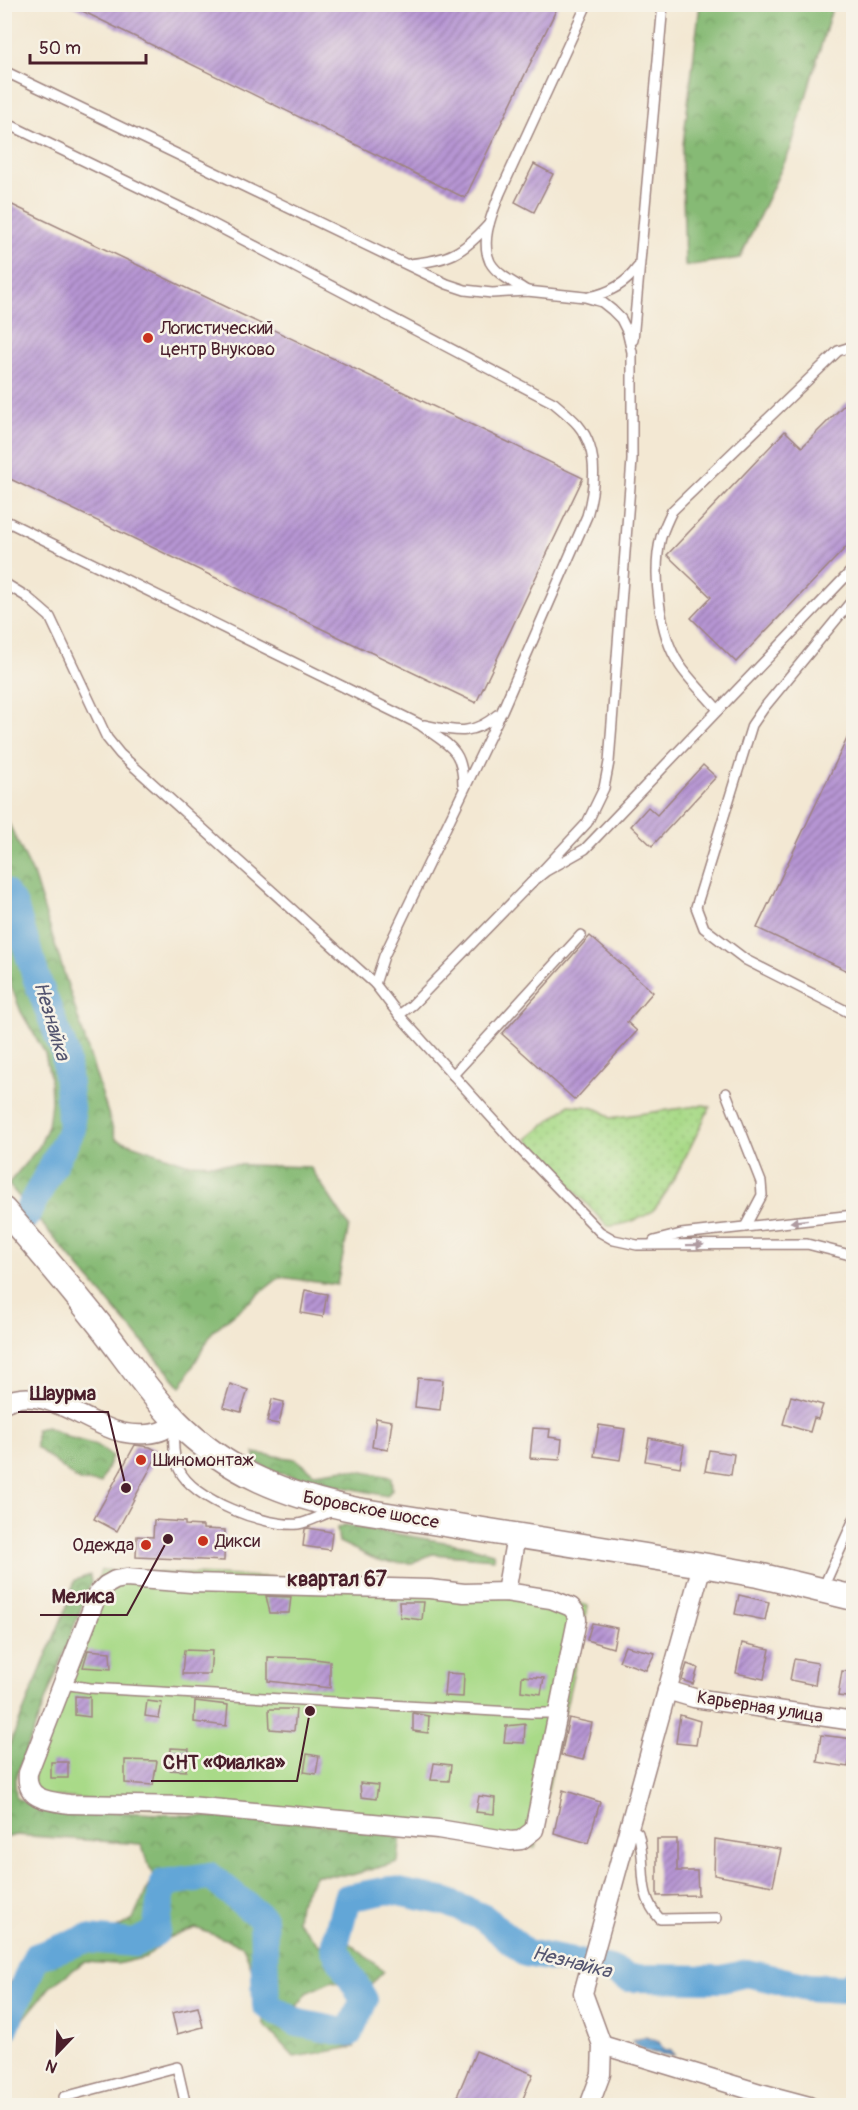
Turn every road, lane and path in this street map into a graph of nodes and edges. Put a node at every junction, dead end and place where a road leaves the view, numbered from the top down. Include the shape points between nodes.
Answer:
1 (587, 4) edge
2 (663, 4) edge
3 (4, 71) edge
4 (4, 122) edge
5 (489, 224) junction
6 (406, 264) junction
7 (639, 266) junction
8 (527, 291) junction
9 (585, 297) junction
10 (854, 346) edge
11 (632, 352) junction
12 (4, 520) edge
13 (854, 568) edge
14 (4, 583) edge
15 (854, 598) edge
16 (718, 710) junction
17 (502, 711) junction
18 (419, 724) junction
19 (463, 788) junction
20 (531, 883) junction
21 (581, 935) dead end
22 (375, 984) junction
23 (399, 1015) junction
24 (854, 1015) edge
25 (453, 1076) junction
26 (726, 1094) dead end
27 (4, 1210) edge
28 (854, 1215) edge
29 (745, 1227) junction
30 (637, 1245) junction
31 (854, 1256) edge
32 (4, 1403) edge
33 (175, 1420) junction
34 (344, 1508) junction
35 (854, 1519) edge
36 (516, 1536) junction
37 (702, 1564) junction
38 (822, 1590) junction
39 (506, 1592) junction
40 (854, 1598) edge
41 (63, 1684) junction
42 (667, 1690) junction
43 (558, 1713) junction
44 (854, 1721) edge
45 (629, 1827) junction
46 (717, 1918) dead end
47 (602, 2045) junction
48 (64, 2097) dead end
49 (186, 2106) edge
50 (589, 2106) edge
51 (809, 2106) edge

1 - 5 lane
2 - 7 lane
3 - 6 lane
4 - 17 lane via 194,214 554,403 579,427 591,452 594,477 587,516
5 - 6 lane via 457,254
5 - 8 lane via 490,262 504,277
6 - 8 lane via 465,290
7 - 9 lane via 614,289
7 - 11 lane
8 - 9 lane
9 - 11 lane via 602,302 621,319
10 - 16 lane via 838,351 672,511 661,537 657,567 669,645 679,664
11 - 20 lane via 632,460 609,762 604,788 587,823
12 - 18 lane
13 - 16 lane
14 - 22 lane via 50,617 107,738 120,754
15 - 24 lane via 752,725 696,907 704,927 746,960
16 - 20 lane via 585,849
17 - 18 lane via 484,725 465,732
17 - 19 lane
18 - 19 lane via 456,751 462,764
19 - 22 lane via 384,956
20 - 23 lane
21 - 25 lane
22 - 23 lane
23 - 25 lane
25 - 30 lane via 600,1232
26 - 29 lane via 761,1182 762,1195
27 - 33 main road, Боровское шоссе
28 -> 29 lane
29 - 30 lane via 681,1234
30 -> 31 lane via 807,1244
32 - 33 street via 24,1397 56,1403 106,1428 130,1434 163,1431
33 - 34 main road, Боровское шоссе via 228,1462 264,1483
33 - 34 lane via 173,1443 180,1472 214,1502 286,1524 305,1522
34 - 36 main road, Боровское шоссе
35 - 38 lane
36 - 37 main road, Боровское шоссе
36 - 39 street
37 - 38 main road, Боровское шоссе
37 - 42 street
38 - 40 main road, Боровское шоссе
39 - 41 street via 115,1580 98,1593
39 - 43 street via 551,1599 576,1613
41 - 43 lane
41 - 43 street via 28,1773 27,1784 38,1797 69,1804 189,1806 462,1832 511,1841 521,1840 534,1830
42 - 44 street, Карьерная улица via 694,1698
42 - 45 street
45 - 46 lane via 638,1833 642,1845 646,1900 660,1919
45 - 47 street via 583,1993
47 - 50 street via 601,2074
47 - 51 street
48 - 49 lane via 177,2067

